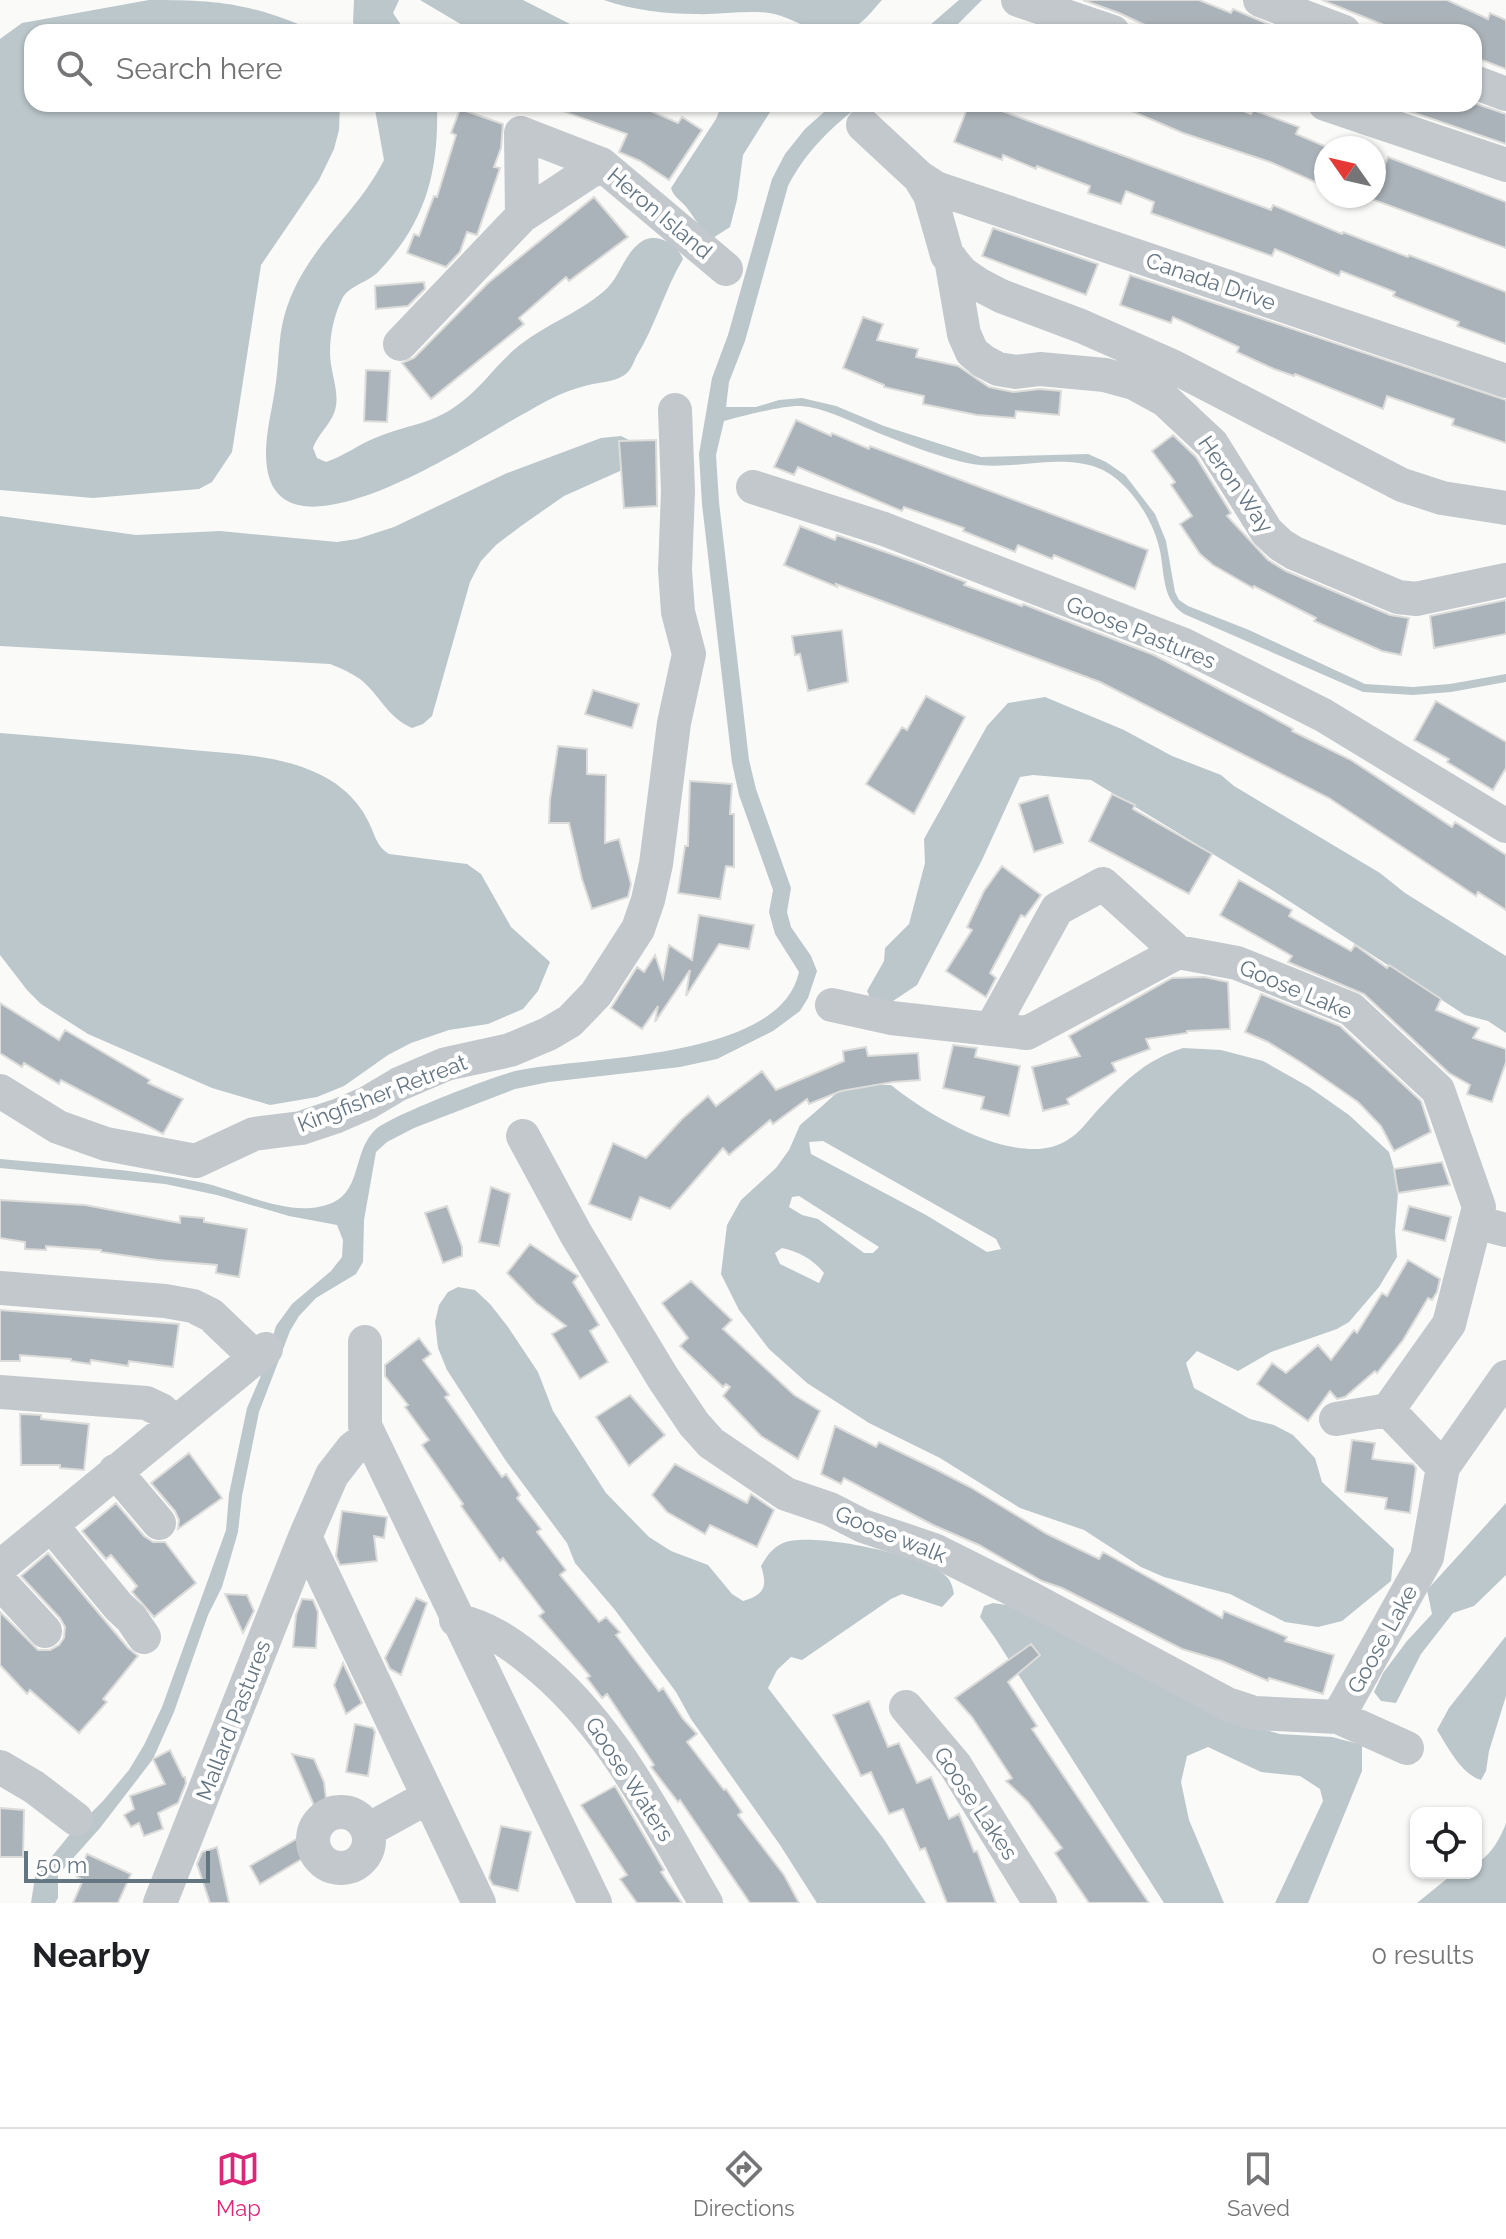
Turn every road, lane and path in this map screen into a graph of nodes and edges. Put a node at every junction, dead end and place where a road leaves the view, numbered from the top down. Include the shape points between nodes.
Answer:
1 (1018, 0) edge
2 (1260, 0) edge
3 (1089, 24) edge
4 (1323, 24) edge
5 (1482, 85) edge
6 (1506, 94) edge
7 (1349, 112) edge
8 (863, 125) dead end
9 (601, 164) junction
10 (1506, 165) edge
11 (919, 177) junction
12 (522, 216) junction
13 (951, 259) junction
14 (726, 269) dead end
15 (400, 344) dead end
16 (1506, 381) edge
17 (675, 410) dead end
18 (753, 487) dead end
19 (1506, 508) edge
20 (1506, 580) edge
21 (1506, 826) edge
22 (1178, 952) junction
23 (832, 1005) dead end
24 (991, 1029) junction
25 (0, 1091) edge
26 (523, 1136) dead end
27 (1491, 1226) edge
28 (0, 1288) edge
29 (365, 1342) dead end
30 (1506, 1377) edge
31 (0, 1392) edge
32 (1388, 1410) junction
33 (1336, 1419) dead end
34 (175, 1423) junction
35 (369, 1436) junction
36 (1443, 1467) junction
37 (115, 1471) junction
38 (159, 1523) dead end
39 (51, 1525) junction
40 (305, 1537) junction
41 (0, 1567) edge
42 (0, 1582) edge
43 (456, 1620) junction
44 (45, 1631) dead end
45 (144, 1637) dead end
46 (906, 1707) dead end
47 (1338, 1717) junction
48 (1407, 1748) dead end
49 (0, 1767) edge
50 (428, 1797) junction
51 (76, 1819) dead end
52 (368, 1830) dead end
53 (160, 1903) edge
54 (479, 1903) edge
55 (595, 1903) edge
56 (706, 1903) edge
57 (1040, 1903) edge

1 - 3 street
2 - 4 street
5 - 6 street
7 - 10 street
8 - 11 street, Heron Way
9 - 12 street
9 - 12 street, Heron Island via 521,133
9 - 14 street, Heron Island
11 - 13 street, Heron Way
11 - 16 street, Canada Drive via 936,188
12 - 15 street
13 - 19 street, Heron Way via 962,273 1001,296 1172,366 1402,485 1442,498
13 - 20 street, Heron Way via 972,352 998,369 1105,375 1165,400 1212,444 1267,532 1294,553 1398,597 1416,599
17 - 25 street, Kingfisher Retreat via 675,570 689,654 674,723 656,864 638,929 596,994 570,1021 510,1050 446,1064 337,1116 301,1128 254,1134 196,1161 106,1144 58,1127
18 - 21 street, Goose Pastures via 884,529 1182,644 1323,715
22 - 24 street via 1027,1033
22 - 24 street via 1103,884 1057,909
22 - 27 street, Goose Lake via 1237,963 1351,1009 1438,1090 1479,1207
23 - 24 street via 891,1018
26 - 47 street, Goose walk via 663,1378 711,1443 786,1494 934,1550 1227,1704 1254,1713
27 - 32 street, Goose Lake via 1449,1324
28 - 34 street via 193,1306 261,1354
29 - 35 street via 363,1406
30 - 36 street, Goose Lake
31 - 34 street via 146,1403
32 - 33 street
32 - 36 street
34 - 37 street
35 - 40 street, Mallard Pastures via 332,1475
35 - 43 street
36 - 47 street, Goose Lake via 1427,1557
37 - 38 street
37 - 39 street
39 - 41 street
39 - 45 street
40 - 50 street
40 - 53 street, Mallard Pastures
42 - 44 street
43 - 55 street
43 - 56 street, Goose Waters via 499,1636 582,1706 611,1741
46 - 57 street, Goose Lakes via 955,1765
47 - 48 street, Goose walk
49 - 51 street
50 - 52 street
50 - 54 street

